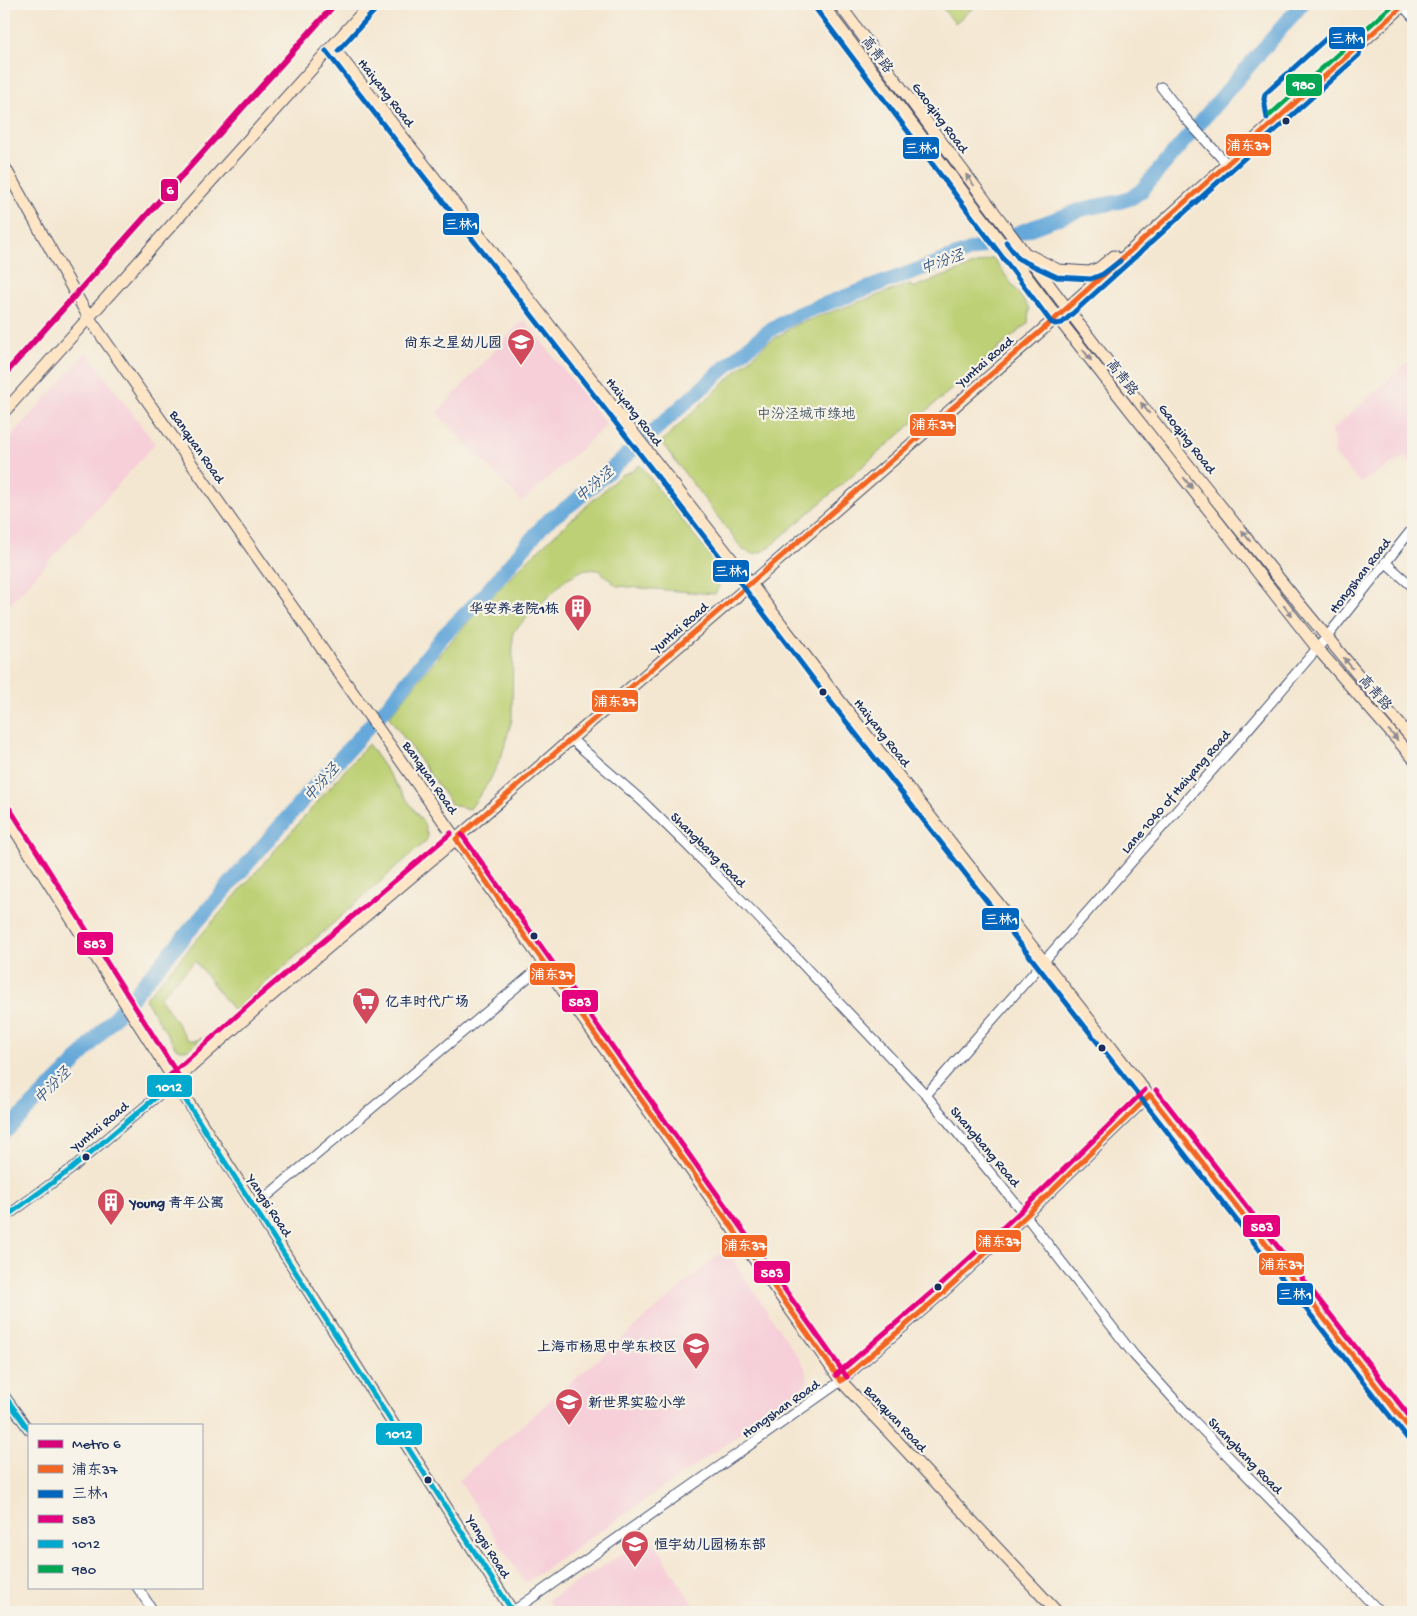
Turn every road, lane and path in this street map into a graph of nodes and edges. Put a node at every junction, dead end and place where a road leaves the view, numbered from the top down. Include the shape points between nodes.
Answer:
1 (370, 4) edge
2 (822, 4) edge
3 (838, 4) edge
4 (1403, 4) edge
5 (1413, 17) edge
6 (332, 46) junction
7 (1161, 87) dead end
8 (1227, 164) junction
9 (4, 166) edge
10 (1140, 243) junction
11 (1022, 250) junction
12 (1067, 308) junction
13 (1057, 317) junction
14 (89, 318) junction
15 (4, 412) edge
16 (1413, 528) edge
17 (1385, 562) junction
18 (751, 584) junction
19 (1413, 587) edge
20 (1326, 638) junction
21 (1317, 648) junction
22 (571, 739) junction
23 (1413, 740) edge
24 (1413, 758) edge
25 (4, 813) edge
26 (456, 839) junction
27 (1044, 962) junction
28 (544, 964) junction
29 (174, 1082) junction
30 (926, 1095) junction
31 (1150, 1095) junction
32 (254, 1207) junction
33 (1026, 1216) junction
34 (4, 1218) edge
35 (841, 1381) junction
36 (4, 1395) edge
37 (28, 1429) edge
38 (1413, 1433) edge
39 (138, 1588) edge
40 (154, 1612) edge
41 (513, 1612) edge
42 (1057, 1612) edge
43 (1380, 1612) edge

1 - 6 street
2 - 13 street, 高青路
11 -> 3 street, Gaoqing Road
4 - 5 street
4 - 8 street, Yuntai Road
6 - 14 street
6 - 18 street, Haiyang Road
7 - 8 street
8 - 10 street, Yuntai Road
9 - 14 street, Banquan Road
10 - 11 street via 1125,246 1090,272 1058,270
10 - 12 street, Yuntai Road
11 - 12 street, Gaoqing Road
12 - 13 street, Yuntai Road
20 -> 12 street, Gaoqing Road
13 - 18 street, Yuntai Road
13 -> 21 street, 高青路
14 - 15 street
14 - 26 street, Banquan Road
16 - 17 street, Hongshan Road
17 - 19 street
17 - 20 street, Hongshan Road
18 - 22 street, Yuntai Road
18 - 27 street, Haiyang Road
20 - 21 street, Lane 1040 of Haiyang Road
23 -> 20 street, Gaoqing Road
21 -> 24 street, 高青路
21 - 27 street, Lane 1040 of Haiyang Road
22 - 26 street, Yuntai Road
22 - 30 street, Shangbang Road via 693,851
25 - 29 street, Yangsi Road
26 - 28 street, Banquan Road
26 - 29 street, Yuntai Road
27 - 30 street, Lane 1040 of Haiyang Road
27 - 31 street, Haiyang Road
28 - 32 street
28 - 35 street, Banquan Road
29 - 32 street, Yangsi Road
29 - 34 street, Yuntai Road via 70,1170
30 - 33 street, Shangbang Road
31 - 33 street, Hongshan Road
31 - 38 street, Haiyang Road
32 - 41 street, Yangsi Road
33 - 35 street, Hongshan Road
33 - 43 street, Shangbang Road via 1134,1354 1192,1419
35 - 41 street, Hongshan Road
35 - 42 street, Banquan Road
36 - 37 street
39 - 40 street

